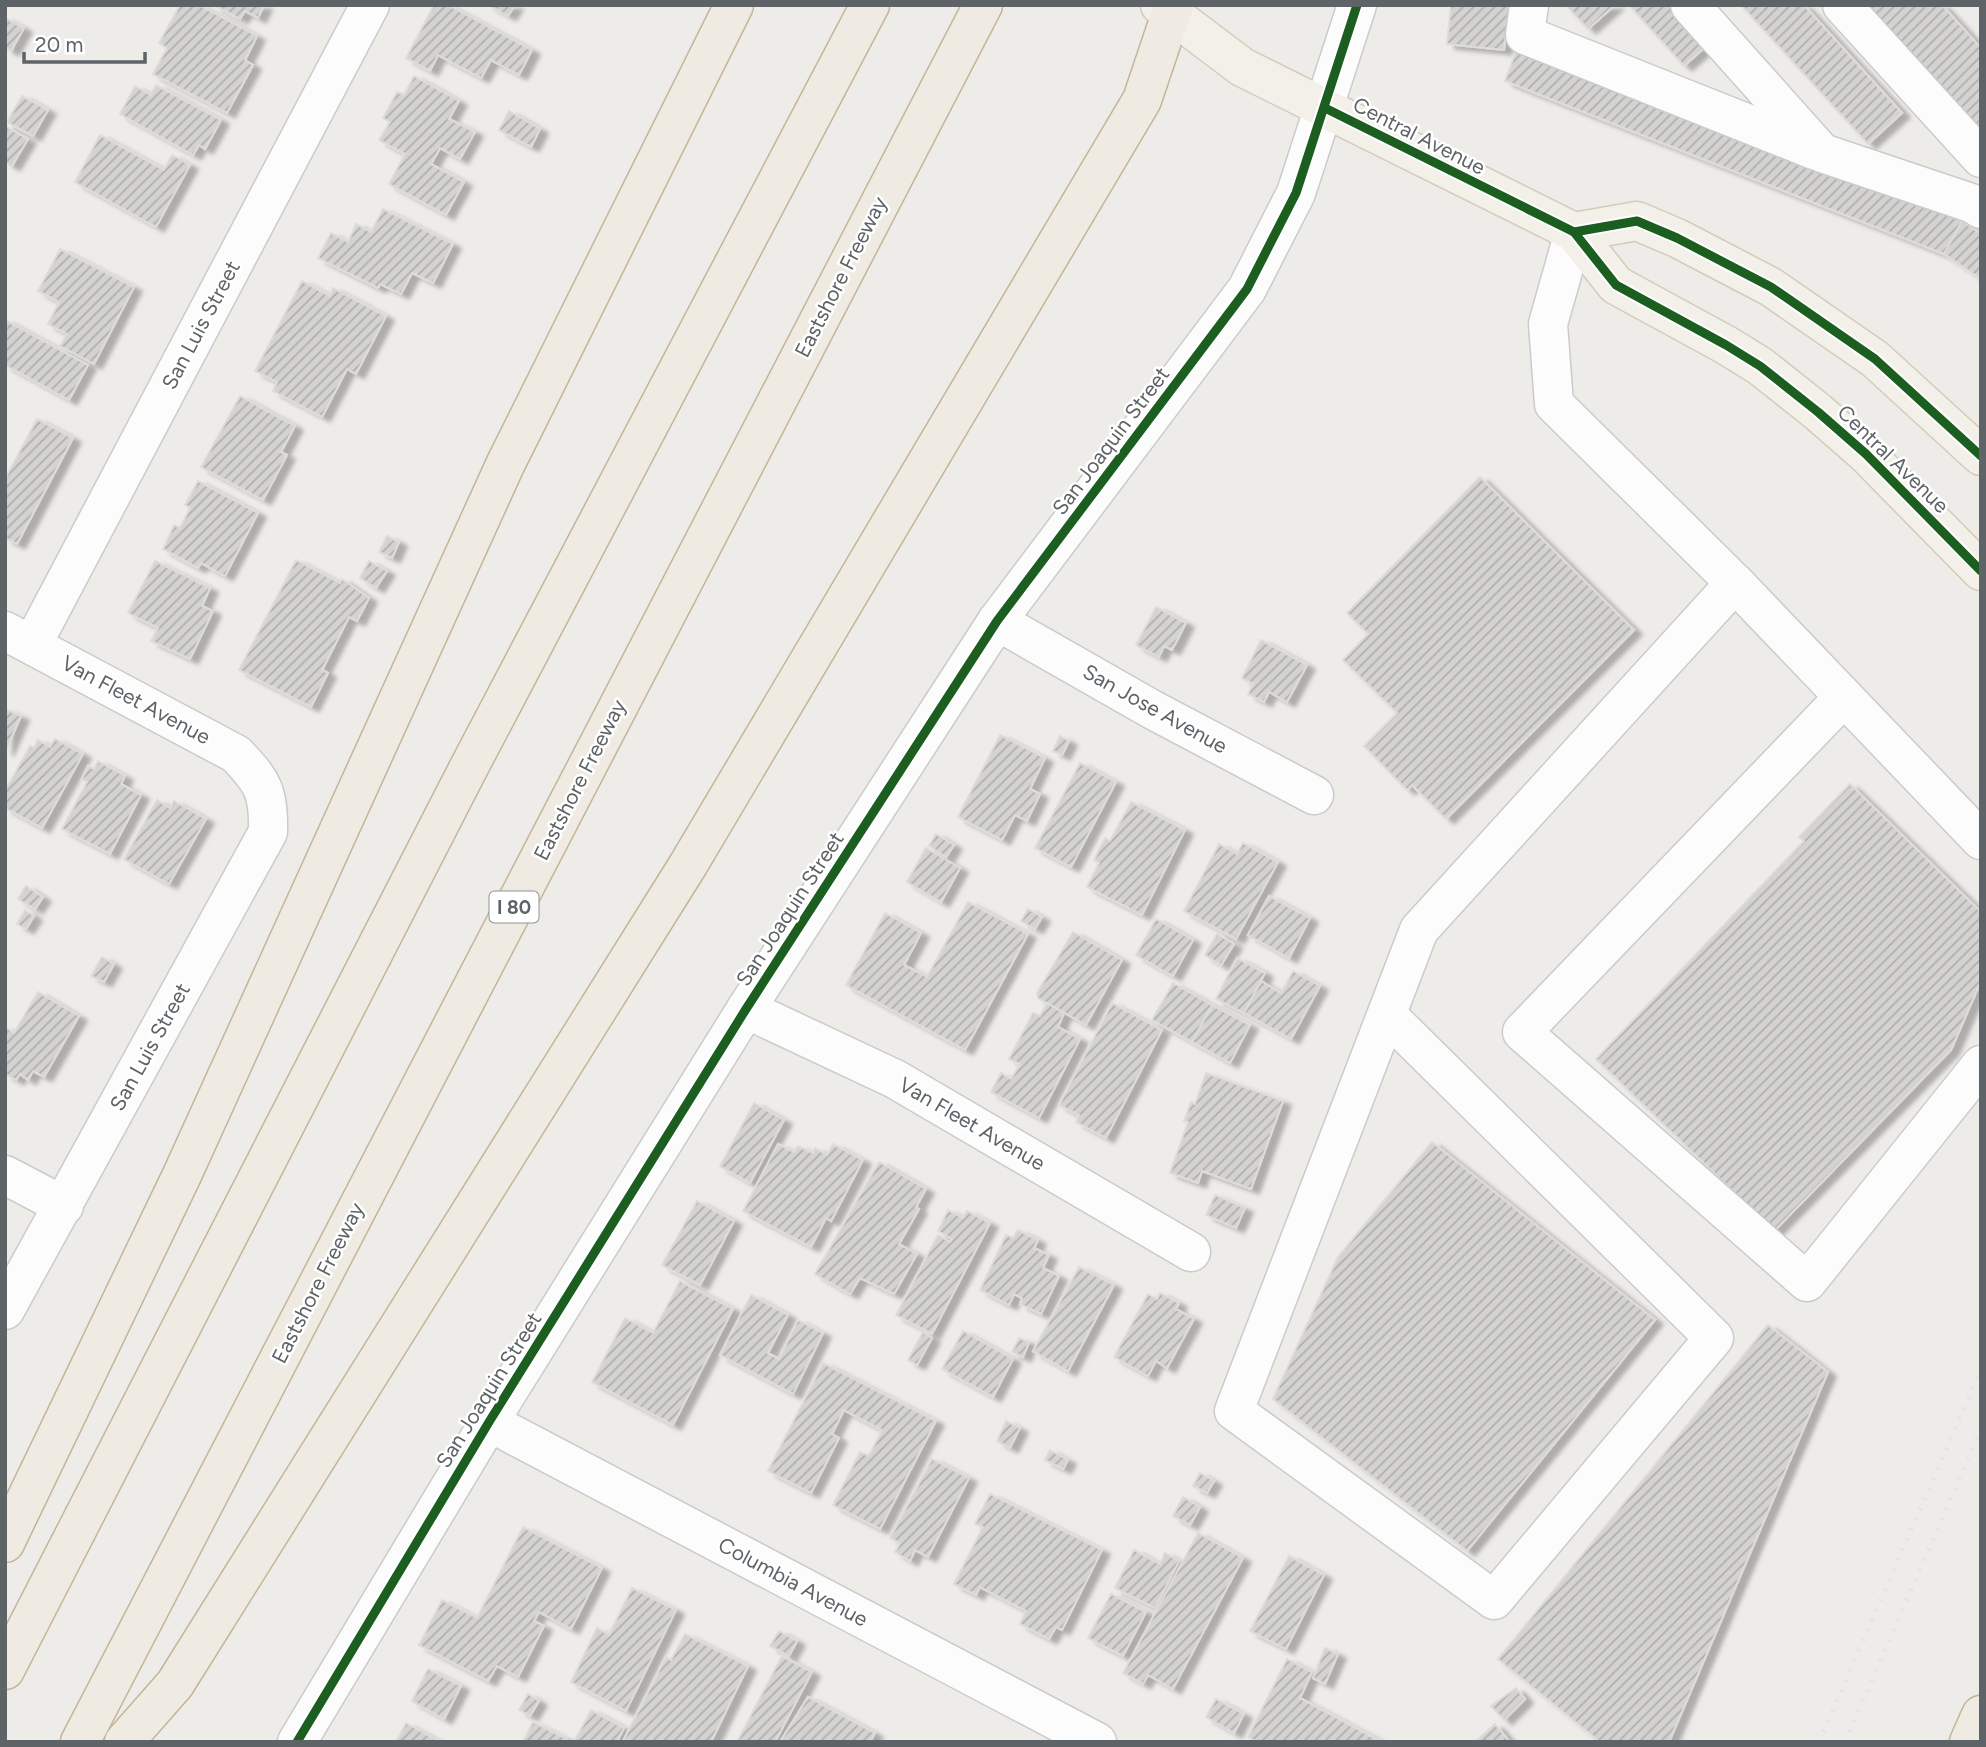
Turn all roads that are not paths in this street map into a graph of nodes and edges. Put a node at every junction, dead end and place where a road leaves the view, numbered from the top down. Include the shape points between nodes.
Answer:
1 (370, 5) edge
2 (734, 5) edge
3 (870, 5) edge
4 (983, 5) edge
5 (1357, 5) edge
6 (1529, 5) edge
7 (1690, 5) edge
8 (1842, 5) edge
9 (1169, 8) edge
10 (1325, 108) junction
11 (1822, 153) junction
12 (1981, 158) edge
13 (1981, 209) edge
14 (1574, 232) junction
15 (1981, 456) edge
16 (1978, 569) edge
17 (1735, 583) junction
18 (997, 621) junction
19 (19, 638) edge
20 (1844, 697) junction
21 (260, 778) joint
22 (1314, 795) dead end
23 (1981, 840) edge
24 (746, 1009) junction
25 (1387, 1014) junction
26 (1981, 1065) edge
27 (5, 1175) edge
28 (64, 1206) junction
29 (1191, 1252) dead end
30 (5, 1310) edge
31 (489, 1422) junction
32 (5, 1543) edge
33 (5, 1670) edge
34 (1981, 1715) edge
35 (80, 1742) edge
36 (124, 1742) edge
37 (297, 1742) edge
38 (1097, 1742) edge
39 (1969, 1742) edge

1 - 19 street, San Luis Street
2 - 32 highway via 505,465 182,1175
3 - 33 highway via 463,779
4 - 35 highway, Eastshore Freeway / I 80
5 - 10 street, San Joaquin Street
6 - 11 street via 1525,35
7 - 11 street
8 - 12 street
9 - 10 main road, Central Avenue via 1242,67
9 - 36 highway via 1142,100 695,853 176,1684
10 - 14 main road, Central Avenue
10 - 18 street, San Joaquin Street via 1296,193 1247,289
11 - 13 street
14 - 15 main road via 1637,221 1771,287 1875,359
14 - 16 main road, Central Avenue via 1616,285 1760,366 1835,425
14 - 17 street via 1548,324 1554,404
17 - 20 street
17 - 25 street via 1419,930
18 - 22 street, San Jose Avenue
18 - 24 street, San Joaquin Street
19 - 21 street, Van Fleet Avenue via 236,754
20 - 23 street
20 - 26 street via 1522,1032 1807,1282
21 - 28 street, San Luis Street via 269,802 268,832
24 - 29 street, Van Fleet Avenue via 895,1079
24 - 31 street, San Joaquin Street
25 - 25 street via 1234,1411 1494,1600 1714,1338
27 - 28 street
28 - 30 street, San Luis Street
31 - 37 street, San Joaquin Street
31 - 38 street, Columbia Avenue
34 - 39 highway

